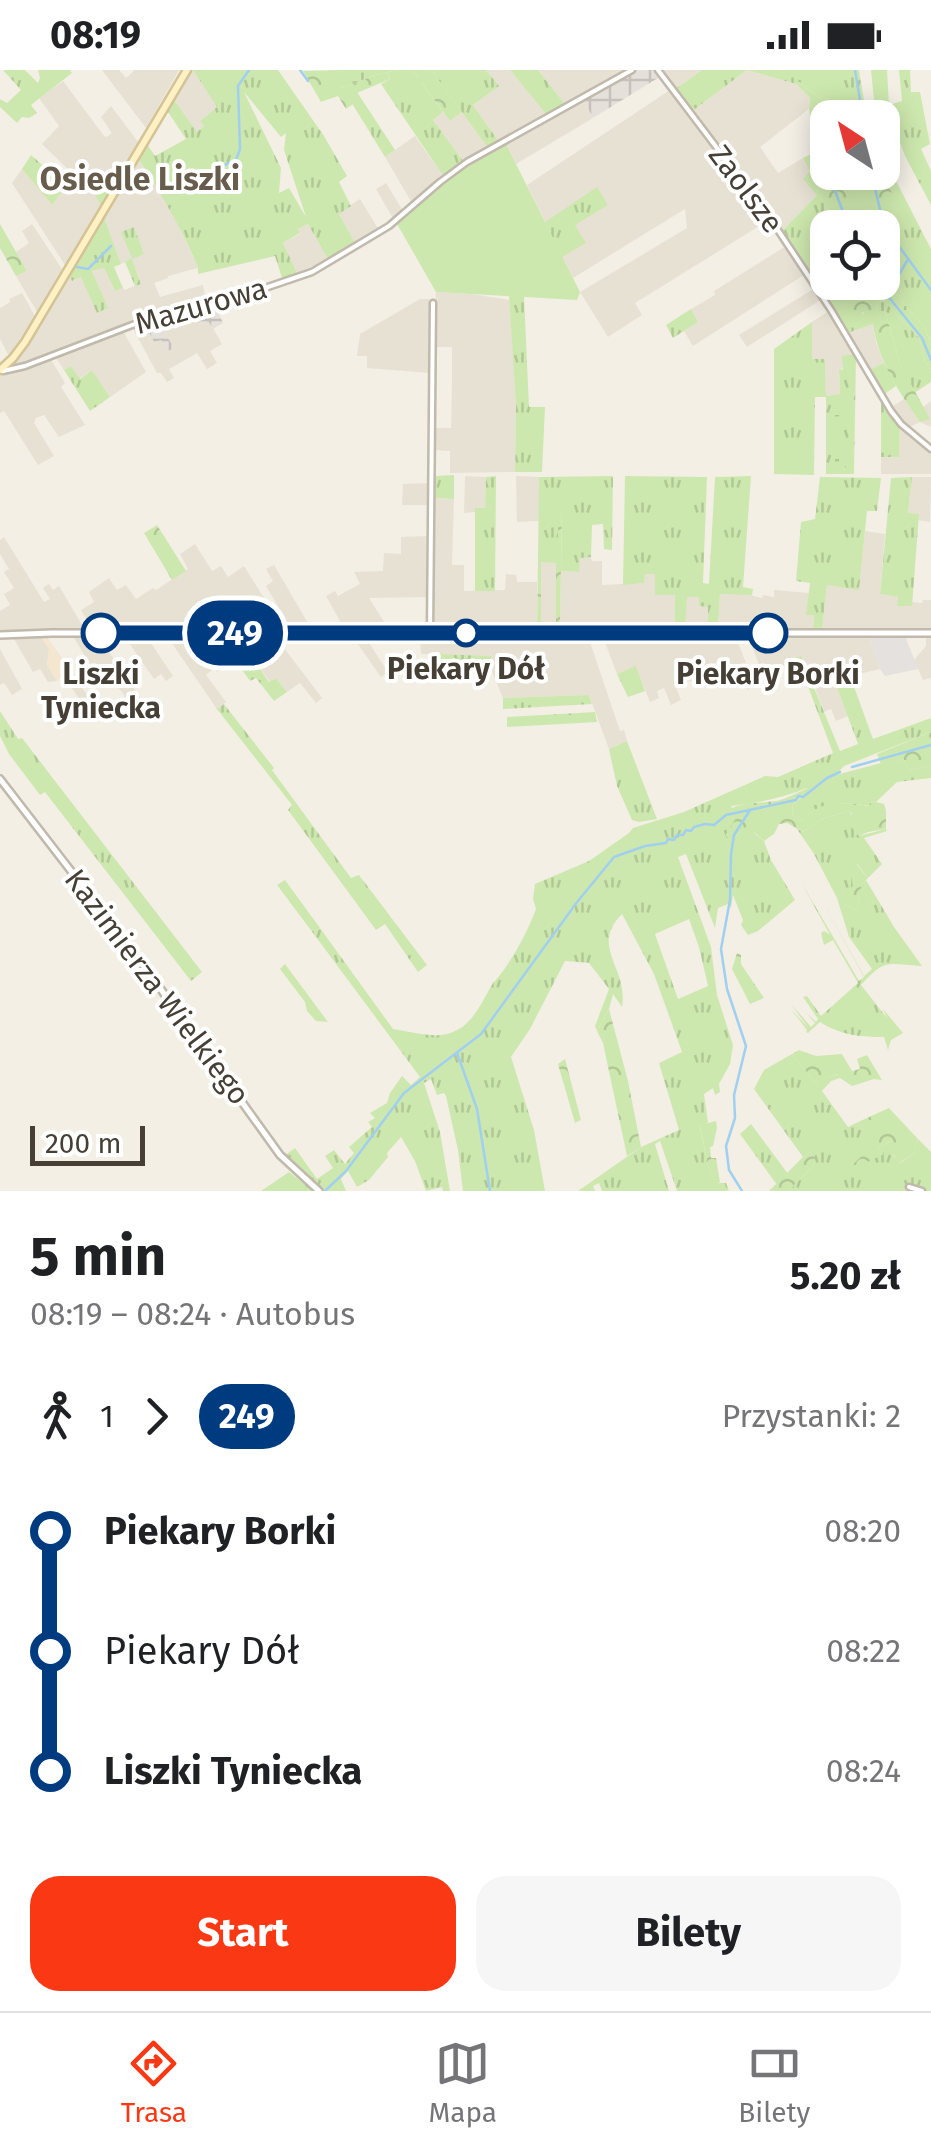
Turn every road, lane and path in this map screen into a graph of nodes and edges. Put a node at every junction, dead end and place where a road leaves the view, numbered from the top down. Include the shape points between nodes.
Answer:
1 (187, 70) edge
2 (632, 70) edge
3 (658, 70) edge
4 (433, 304) dead end
5 (1, 370) edge
6 (931, 449) edge
7 (430, 633) junction
8 (931, 633) edge
9 (0, 635) edge
10 (0, 779) edge
11 (910, 1186) dead end
12 (318, 1191) edge
13 (922, 1191) edge

1 - 5 main road via 25,342
2 - 5 street, Mazurowa via 467,162 393,223 312,272 162,314
3 - 6 street, Zaolsze via 758,201 890,411
4 - 7 street
7 - 8 street
7 - 9 street
10 - 12 street, Kazimierza Wielkiego via 284,1161
11 - 13 street

